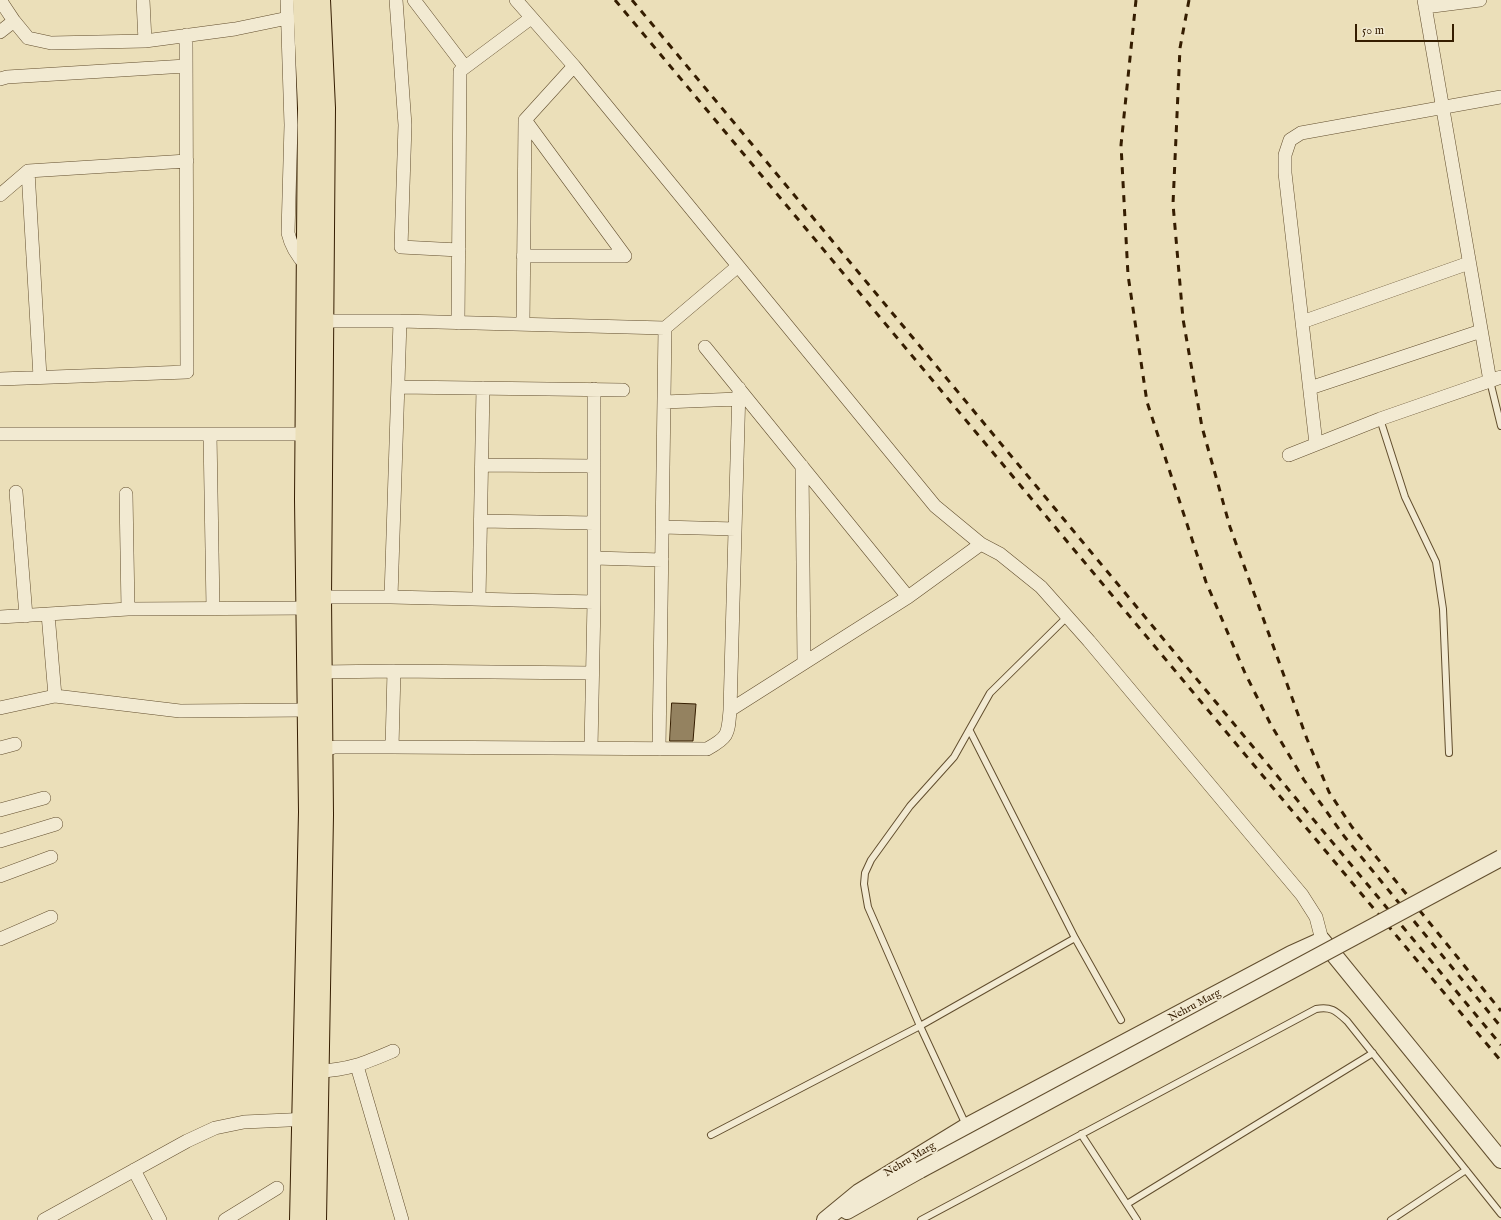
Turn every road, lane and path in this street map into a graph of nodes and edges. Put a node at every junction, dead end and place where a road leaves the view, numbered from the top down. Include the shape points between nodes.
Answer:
1 (0, 0) edge
2 (143, 0) edge
3 (287, 0) edge
4 (304, 0) edge
5 (320, 0) edge
6 (396, 0) edge
7 (414, 0) edge
8 (516, 0) edge
9 (1480, 0) edge
10 (1424, 3) edge
11 (288, 18) junction
12 (531, 18) junction
13 (14, 21) junction
14 (0, 32) edge
15 (186, 35) junction
16 (145, 41) junction
17 (186, 66) junction
18 (574, 66) junction
19 (465, 67) junction
20 (0, 79) edge
21 (1501, 97) edge
22 (1442, 108) junction
23 (525, 120) junction
24 (186, 161) junction
25 (28, 171) junction
26 (0, 195) edge
27 (315, 231) junction
28 (459, 250) junction
29 (523, 256) junction
30 (1469, 263) junction
31 (306, 265) junction
32 (737, 266) junction
33 (322, 321) junction
34 (400, 321) junction
35 (1302, 322) junction
36 (458, 323) junction
37 (523, 324) junction
38 (664, 328) junction
39 (1481, 331) junction
40 (705, 347) dead end
41 (40, 377) junction
42 (0, 379) edge
43 (1496, 379) edge
44 (398, 387) junction
45 (483, 388) junction
46 (1310, 388) junction
47 (594, 389) junction
48 (623, 390) dead end
49 (738, 393) junction
50 (664, 402) junction
51 (1380, 419) junction
52 (1501, 426) edge
53 (0, 434) edge
54 (210, 434) junction
55 (305, 434) junction
56 (1316, 444) junction
57 (1289, 455) dead end
58 (482, 465) junction
59 (594, 466) junction
60 (802, 466) junction
61 (16, 492) dead end
62 (126, 494) dead end
63 (480, 521) junction
64 (594, 523) junction
65 (662, 528) junction
66 (735, 529) junction
67 (981, 544) junction
68 (594, 558) junction
69 (662, 560) junction
70 (908, 596) junction
71 (391, 597) junction
72 (479, 599) junction
73 (594, 602) junction
74 (316, 604) junction
75 (212, 608) junction
76 (128, 609) junction
77 (48, 614) junction
78 (26, 616) junction
79 (0, 617) edge
80 (1068, 617) junction
81 (804, 663) junction
82 (394, 670) junction
83 (321, 672) junction
84 (592, 673) junction
85 (55, 696) junction
86 (0, 708) edge
87 (307, 710) junction
88 (730, 710) junction
89 (970, 731) junction
90 (15, 744) dead end
91 (392, 747) junction
92 (0, 748) edge
93 (591, 748) junction
94 (659, 749) junction
95 (322, 750) junction
96 (1449, 753) dead end
97 (44, 798) dead end
98 (0, 810) edge
99 (56, 824) dead end
100 (0, 842) edge
101 (51, 857) dead end
102 (1501, 858) edge
103 (0, 876) edge
104 (50, 917) dead end
105 (1076, 938) junction
106 (0, 939) edge
107 (1322, 940) junction
108 (312, 952) junction
109 (1121, 1020) dead end
110 (920, 1026) junction
111 (393, 1051) dead end
112 (1373, 1053) junction
113 (357, 1066) junction
114 (318, 1071) junction
115 (309, 1119) junction
116 (967, 1126) junction
117 (1081, 1134) junction
118 (711, 1135) dead end
119 (1501, 1160) edge
120 (134, 1170) junction
121 (1466, 1170) junction
122 (278, 1188) dead end
123 (1127, 1204) junction
124 (1501, 1214) edge
125 (44, 1220) edge
126 (160, 1220) edge
127 (225, 1220) edge
128 (300, 1220) edge
129 (316, 1220) edge
130 (402, 1220) edge
131 (825, 1220) edge
132 (830, 1220) edge
133 (921, 1220) edge
134 (1137, 1220) edge
135 (1391, 1220) edge

1 - 13 street
2 - 16 street
3 - 11 street
4 - 27 main road
5 - 27 main road via 325,108
6 - 28 street via 405,125 401,247
7 - 19 street
8 - 12 street
9 - 10 street
10 - 22 street
11 - 15 street via 235,29
11 - 31 street via 291,125 288,233 297,255
12 - 18 street
12 - 19 street
13 - 14 street
13 - 16 street via 28,38 51,43
15 - 16 street
15 - 17 street
17 - 20 street
17 - 24 street
18 - 23 street
18 - 32 street
19 - 28 street via 460,71
21 - 22 street
22 - 30 street
22 - 35 street via 1301,133 1290,140 1284,155 1285,173
23 - 29 street
23 - 29 street via 625,256
24 - 25 street
24 - 41 street via 188,372
25 - 26 street
25 - 41 street
27 - 31 main road
27 - 33 main road
28 - 36 street
29 - 37 street
30 - 35 street
30 - 39 street
31 - 55 main road
32 - 38 street
32 - 67 street via 935,506
33 - 34 street
33 - 74 main road via 323,433
34 - 36 street
34 - 44 street
35 - 46 street
36 - 37 street
37 - 38 street
38 - 50 street
39 - 43 street
39 - 46 street
40 - 49 street
41 - 42 street
43 - 51 street
43 - 52 lane
44 - 45 street
44 - 71 street
45 - 47 street
45 - 58 street
46 - 56 street
47 - 48 street
47 - 59 street
49 - 50 street
49 - 60 street
49 - 66 street
50 - 65 street
51 - 56 street
51 - 96 lane via 1405,498 1436,562 1443,609
53 - 54 street
54 - 55 street
54 - 75 street
55 - 74 main road
56 - 57 street
58 - 59 street
58 - 63 street
59 - 64 street
60 - 70 street
60 - 81 street
61 - 78 street
62 - 76 street
63 - 64 street
63 - 72 street
64 - 68 street
65 - 66 street
65 - 69 street
66 - 88 street
67 - 70 street
67 - 80 street via 1000,554 1027,575
68 - 69 street
68 - 73 street
69 - 94 street
70 - 81 street
71 - 72 street
71 - 74 street
72 - 73 street
73 - 84 street
74 - 75 street
74 - 83 main road
74 - 87 main road
75 - 76 street
76 - 77 street
77 - 78 street
77 - 85 street
78 - 79 street
80 - 89 lane via 990,693
80 - 107 street via 1302,895 1316,917
81 - 88 street
82 - 83 street
82 - 84 street
82 - 91 street
83 - 95 main road
84 - 93 street
85 - 86 street
85 - 87 street via 180,711
87 - 108 main road
88 - 94 street via 729,730 722,741 708,749
89 - 105 lane
89 - 110 lane via 954,757 910,806 865,872 864,884 868,906
90 - 92 street
91 - 93 street
91 - 95 street via 335,747
93 - 94 street
95 - 108 main road via 323,815
97 - 98 street
99 - 100 street
101 - 103 street
102 - 132 street, bridge
104 - 106 street
105 - 109 lane
105 - 110 lane
107 - 116 street, Nehru Marg
107 - 119 street
108 - 114 main road
108 - 115 main road
110 - 116 lane
110 - 118 lane
111 - 113 street
112 - 117 lane via 1337,1011 1326,1007 1316,1009
112 - 121 lane
112 - 123 lane
113 - 114 street
113 - 130 street
114 - 115 main road
115 - 120 street via 244,1122 215,1128
115 - 128 main road
115 - 129 main road
116 - 131 street, Nehru Marg via 878,1179
117 - 123 lane
117 - 133 lane
120 - 125 street
120 - 126 street
121 - 124 lane
121 - 135 lane
122 - 127 street
123 - 134 lane

